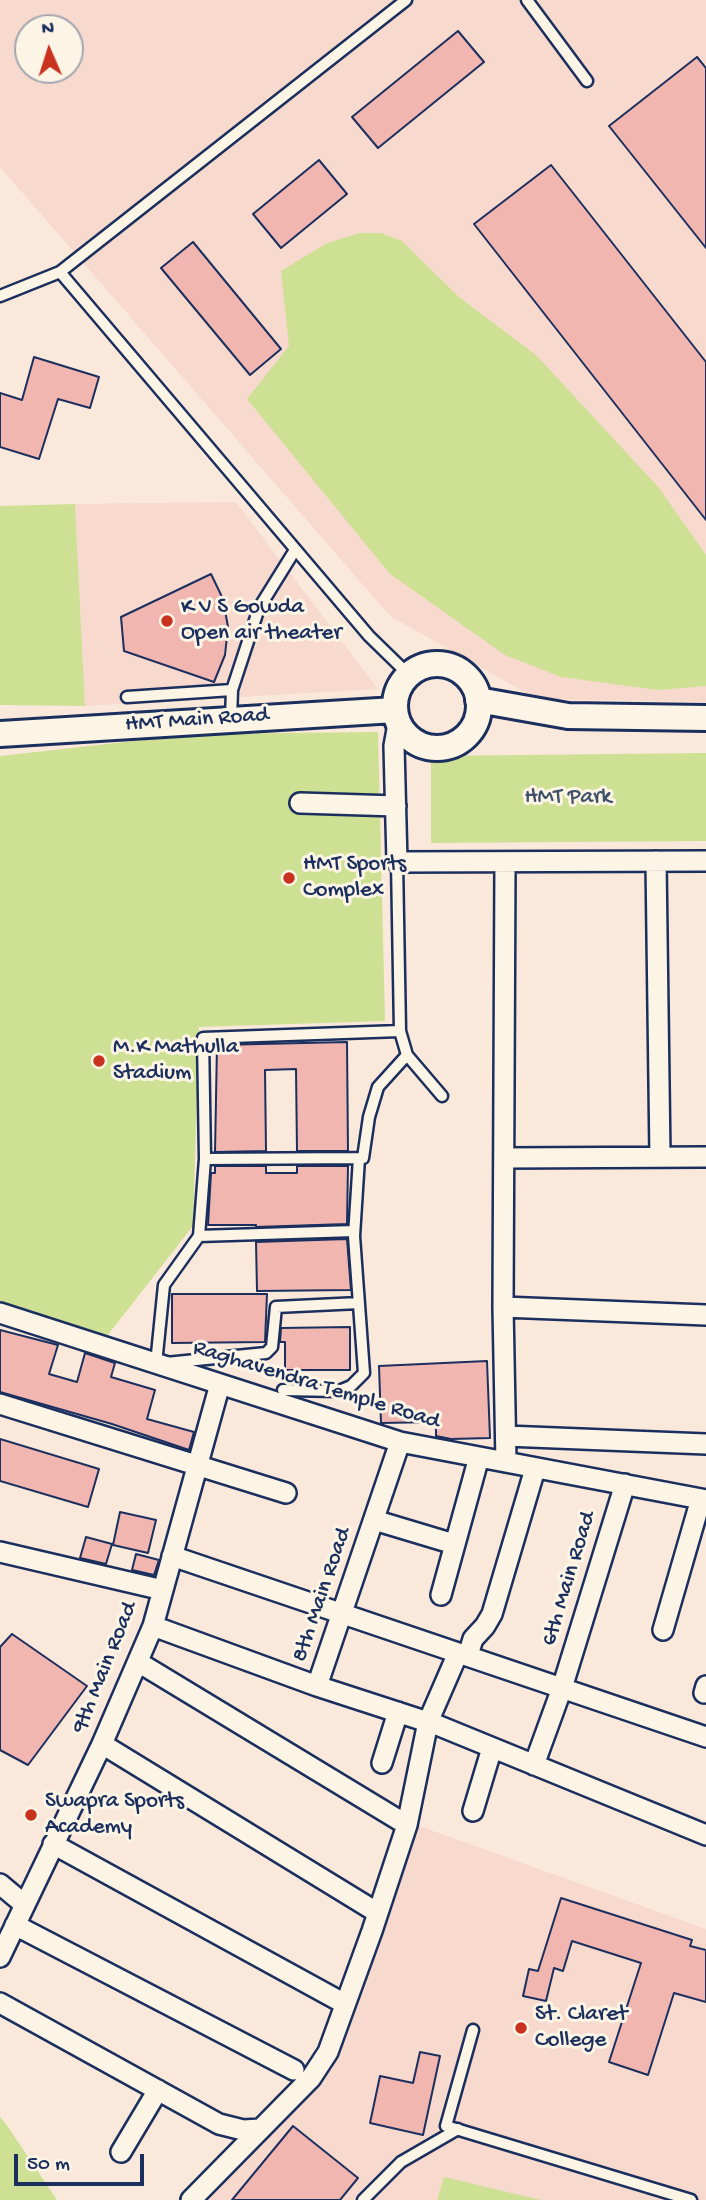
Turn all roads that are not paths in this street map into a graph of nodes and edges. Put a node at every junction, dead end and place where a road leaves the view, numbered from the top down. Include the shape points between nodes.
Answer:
1 (407, 0) edge
2 (527, 0) edge
3 (587, 81) dead end
4 (60, 272) junction
5 (2, 293) edge
6 (295, 550) junction
7 (409, 675) junction
8 (232, 690) junction
9 (127, 697) dead end
10 (478, 700) junction
11 (397, 717) junction
12 (706, 718) edge
13 (231, 719) junction
14 (0, 734) edge
15 (300, 803) dead end
16 (396, 806) junction
17 (656, 861) junction
18 (706, 861) edge
19 (397, 862) junction
20 (505, 862) junction
21 (400, 1031) junction
22 (407, 1055) junction
23 (442, 1096) dead end
24 (660, 1157) junction
25 (706, 1157) edge
26 (359, 1158) junction
27 (504, 1158) junction
28 (205, 1159) junction
29 (354, 1231) junction
30 (199, 1236) junction
31 (359, 1303) junction
32 (503, 1307) junction
33 (0, 1313) edge
34 (706, 1315) edge
35 (156, 1364) junction
36 (220, 1384) junction
37 (283, 1390) dead end
38 (0, 1404) edge
39 (506, 1436) junction
40 (400, 1442) junction
41 (706, 1444) edge
42 (479, 1457) junction
43 (506, 1462) junction
44 (199, 1466) junction
45 (535, 1469) junction
46 (625, 1484) junction
47 (286, 1493) dead end
48 (703, 1500) edge
49 (374, 1520) junction
50 (454, 1544) junction
51 (0, 1552) edge
52 (172, 1556) junction
53 (163, 1590) junction
54 (441, 1595) dead end
55 (342, 1614) junction
56 (153, 1626) junction
57 (663, 1630) dead end
58 (463, 1654) junction
59 (138, 1662) junction
60 (317, 1686) junction
61 (562, 1688) junction
62 (398, 1712) junction
63 (428, 1722) junction
64 (706, 1737) edge
65 (102, 1744) junction
66 (492, 1748) junction
67 (382, 1763) dead end
68 (534, 1765) junction
69 (473, 1811) dead end
70 (407, 1825) junction
71 (706, 1836) edge
72 (53, 1844) junction
73 (0, 1884) edge
74 (24, 1905) junction
75 (378, 1913) junction
76 (15, 1925) junction
77 (0, 1957) edge
78 (0, 2003) edge
79 (345, 2004) junction
80 (473, 2031) dead end
81 (294, 2070) dead end
82 (158, 2090) junction
83 (261, 2129) junction
84 (458, 2129) junction
85 (121, 2152) dead end
86 (191, 2200) edge
87 (363, 2200) edge
88 (691, 2200) edge

1 - 4 lane
2 - 3 lane
4 - 5 lane
4 - 6 lane
6 - 7 lane
6 - 8 lane via 259,608
7 - 10 street via 430,664 459,669 478,691
7 - 11 street via 400,686
8 - 9 lane
8 - 13 lane
10 - 11 street via 473,731 449,748 419,745 407,736
10 - 12 street via 568,716
11 - 13 street, HMT Main Road
11 - 16 street
13 - 14 street, HMT Main Road
15 - 16 street
16 - 19 street
17 - 18 street
17 - 20 street
17 - 24 street
19 - 20 street
19 - 21 lane
20 - 27 street
21 - 22 lane
21 - 28 lane via 203,1038
22 - 23 lane
22 - 26 lane via 378,1087 363,1158
24 - 25 street
24 - 27 street
26 - 28 lane
26 - 29 lane
27 - 32 street
28 - 30 lane
29 - 30 lane
29 - 31 lane
30 - 35 lane via 164,1285
31 - 35 lane via 276,1307 272,1346 266,1353
31 - 37 lane via 364,1373 339,1391
32 - 34 street
32 - 39 street
33 - 35 street, Raghavendra Temple Road
35 - 36 street, Raghavendra Temple Road
36 - 40 street, Raghavendra Temple Road
36 - 44 street, 9th Main Road
38 - 44 street
39 - 41 street
39 - 43 street
40 - 42 street, Raghavendra Temple Road
40 - 49 street, 8th Main Road
42 - 43 street, Raghavendra Temple Road
42 - 50 street
43 - 45 street, Raghavendra Temple Road
44 - 47 street
44 - 52 street, 9th Main Road
45 - 46 street, Raghavendra Temple Road
45 - 58 street via 492,1614
46 - 48 street, Raghavendra Temple Road
46 - 61 street, 6th Main Road
48 - 57 street
49 - 50 street
49 - 55 street, 8th Main Road
50 - 54 street
51 - 53 street
52 - 53 street, 9th Main Road
52 - 55 street
53 - 56 street, 9th Main Road
55 - 58 street
55 - 60 street, 8th Main Road
56 - 59 street, 9th Main Road
56 - 60 street
58 - 61 street
58 - 63 street
59 - 65 street, 9th Main Road
59 - 70 street
60 - 62 street
61 - 64 street
61 - 68 street, 6th Main Road
62 - 63 street
62 - 67 street
63 - 66 street
63 - 70 street
65 - 72 street, 9th Main Road
65 - 75 street
66 - 68 street
66 - 69 street
68 - 71 street
70 - 75 street
72 - 74 street, 9th Main Road
72 - 79 street
73 - 74 street
74 - 76 street, 9th Main Road
75 - 79 street
76 - 77 street, 9th Main Road
76 - 81 street
78 - 82 street
79 - 83 street via 328,2052 311,2078
80 - 84 lane via 446,2126
82 - 83 street via 219,2124
82 - 85 street
83 - 86 street
84 - 87 lane via 401,2162
84 - 88 lane

